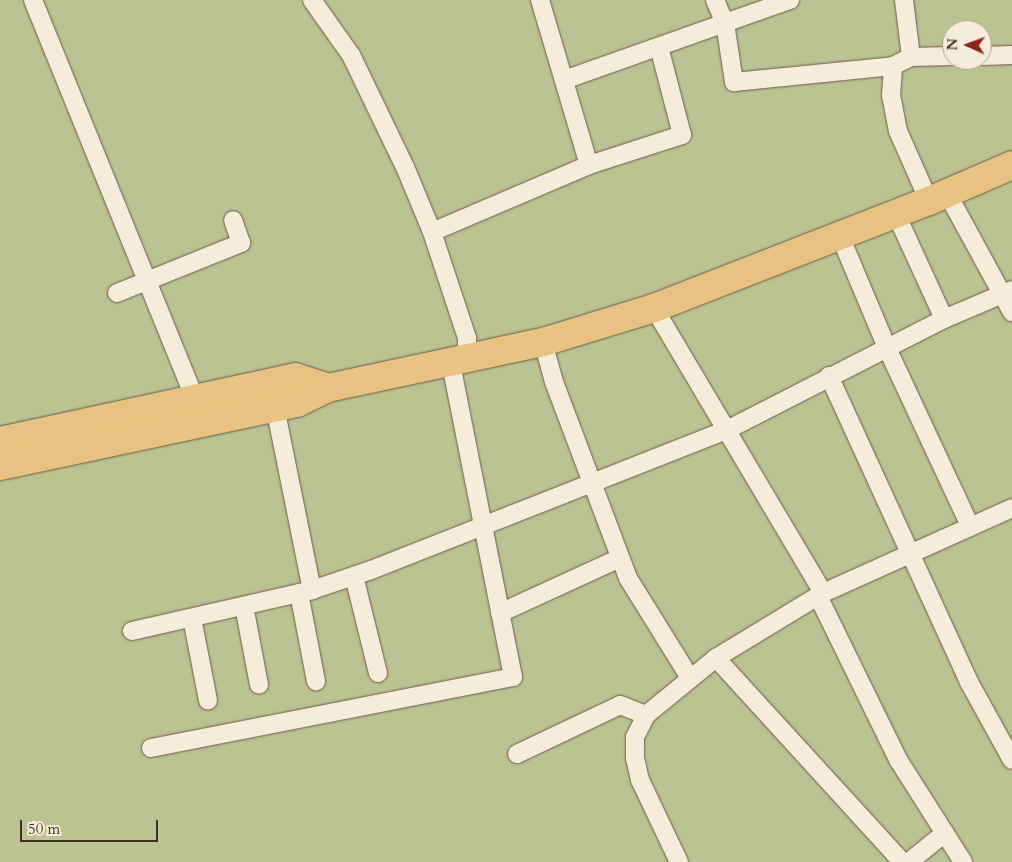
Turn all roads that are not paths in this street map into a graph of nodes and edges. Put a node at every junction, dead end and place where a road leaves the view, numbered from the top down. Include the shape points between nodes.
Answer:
1 (33, 0) edge
2 (312, 0) edge
3 (540, 0) edge
4 (715, 0) edge
5 (790, 0) edge
6 (904, 0) edge
7 (725, 23) junction
8 (659, 47) junction
9 (1012, 55) edge
10 (942, 56) edge
11 (992, 56) edge
12 (911, 57) junction
13 (892, 66) junction
14 (564, 80) junction
15 (589, 165) junction
16 (1012, 166) edge
17 (938, 197) junction
18 (896, 214) junction
19 (233, 220) dead end
20 (432, 232) junction
21 (840, 236) junction
22 (147, 281) junction
23 (1007, 292) edge
24 (117, 293) dead end
25 (654, 308) junction
26 (1012, 312) edge
27 (944, 319) junction
28 (543, 342) junction
29 (887, 348) junction
30 (458, 358) junction
31 (829, 376) junction
32 (328, 388) junction
33 (195, 399) junction
34 (275, 407) junction
35 (726, 430) junction
36 (0, 441) edge
37 (0, 466) edge
38 (592, 482) junction
39 (1012, 508) edge
40 (483, 525) junction
41 (970, 526) junction
42 (909, 552) junction
43 (620, 558) junction
44 (354, 576) junction
45 (305, 592) junction
46 (820, 594) junction
47 (244, 606) junction
48 (500, 612) junction
49 (192, 618) junction
50 (132, 631) dead end
51 (716, 658) junction
52 (378, 672) dead end
53 (690, 678) junction
54 (316, 681) dead end
55 (259, 685) dead end
56 (208, 700) dead end
57 (646, 715) junction
58 (150, 748) dead end
59 (517, 754) dead end
60 (1012, 760) edge
61 (945, 833) junction
62 (679, 862) edge
63 (902, 862) edge
64 (909, 862) edge
65 (963, 862) edge

1 - 22 street
2 - 20 street via 351,55
3 - 14 street
4 - 7 street
5 - 7 street
6 - 12 street
7 - 8 street
7 - 13 street via 734,82
8 - 14 street
8 - 15 street via 682,135
9 - 11 street
10 - 12 street
12 - 13 street
13 - 17 street via 891,96 898,131
14 - 15 street
15 - 20 street
16 - 17 main road
17 - 18 main road
17 - 23 street
18 - 21 main road
18 - 27 street
19 - 22 street via 241,243
20 - 30 street via 467,338
21 - 25 main road
21 - 29 street
22 - 24 street
22 - 33 street
23 - 26 street
23 - 27 street
25 - 28 main road
25 - 35 street
27 - 29 street
28 - 30 main road
28 - 38 street via 554,382
29 - 31 street
29 - 41 street
30 - 32 main road
30 - 40 street
31 - 35 street
31 - 42 street
32 - 33 main road via 295,377
32 - 34 main road via 297,402
33 - 36 main road
34 - 37 main road
34 - 45 street
35 - 38 street
35 - 46 street
38 - 40 street
38 - 43 street
39 - 41 street
40 - 44 street
40 - 48 street
41 - 42 street
42 - 46 street
42 - 60 street via 970,682
43 - 48 street
43 - 53 street via 628,578
44 - 45 street
44 - 52 street
45 - 47 street
45 - 54 street
46 - 51 street
46 - 61 street via 899,761
47 - 49 street
47 - 55 street
48 - 58 street via 513,677
49 - 50 street
49 - 56 street
51 - 53 street
51 - 63 street
53 - 57 street
57 - 59 street via 620,705
57 - 62 street via 635,737 640,780
61 - 64 street
61 - 65 street

